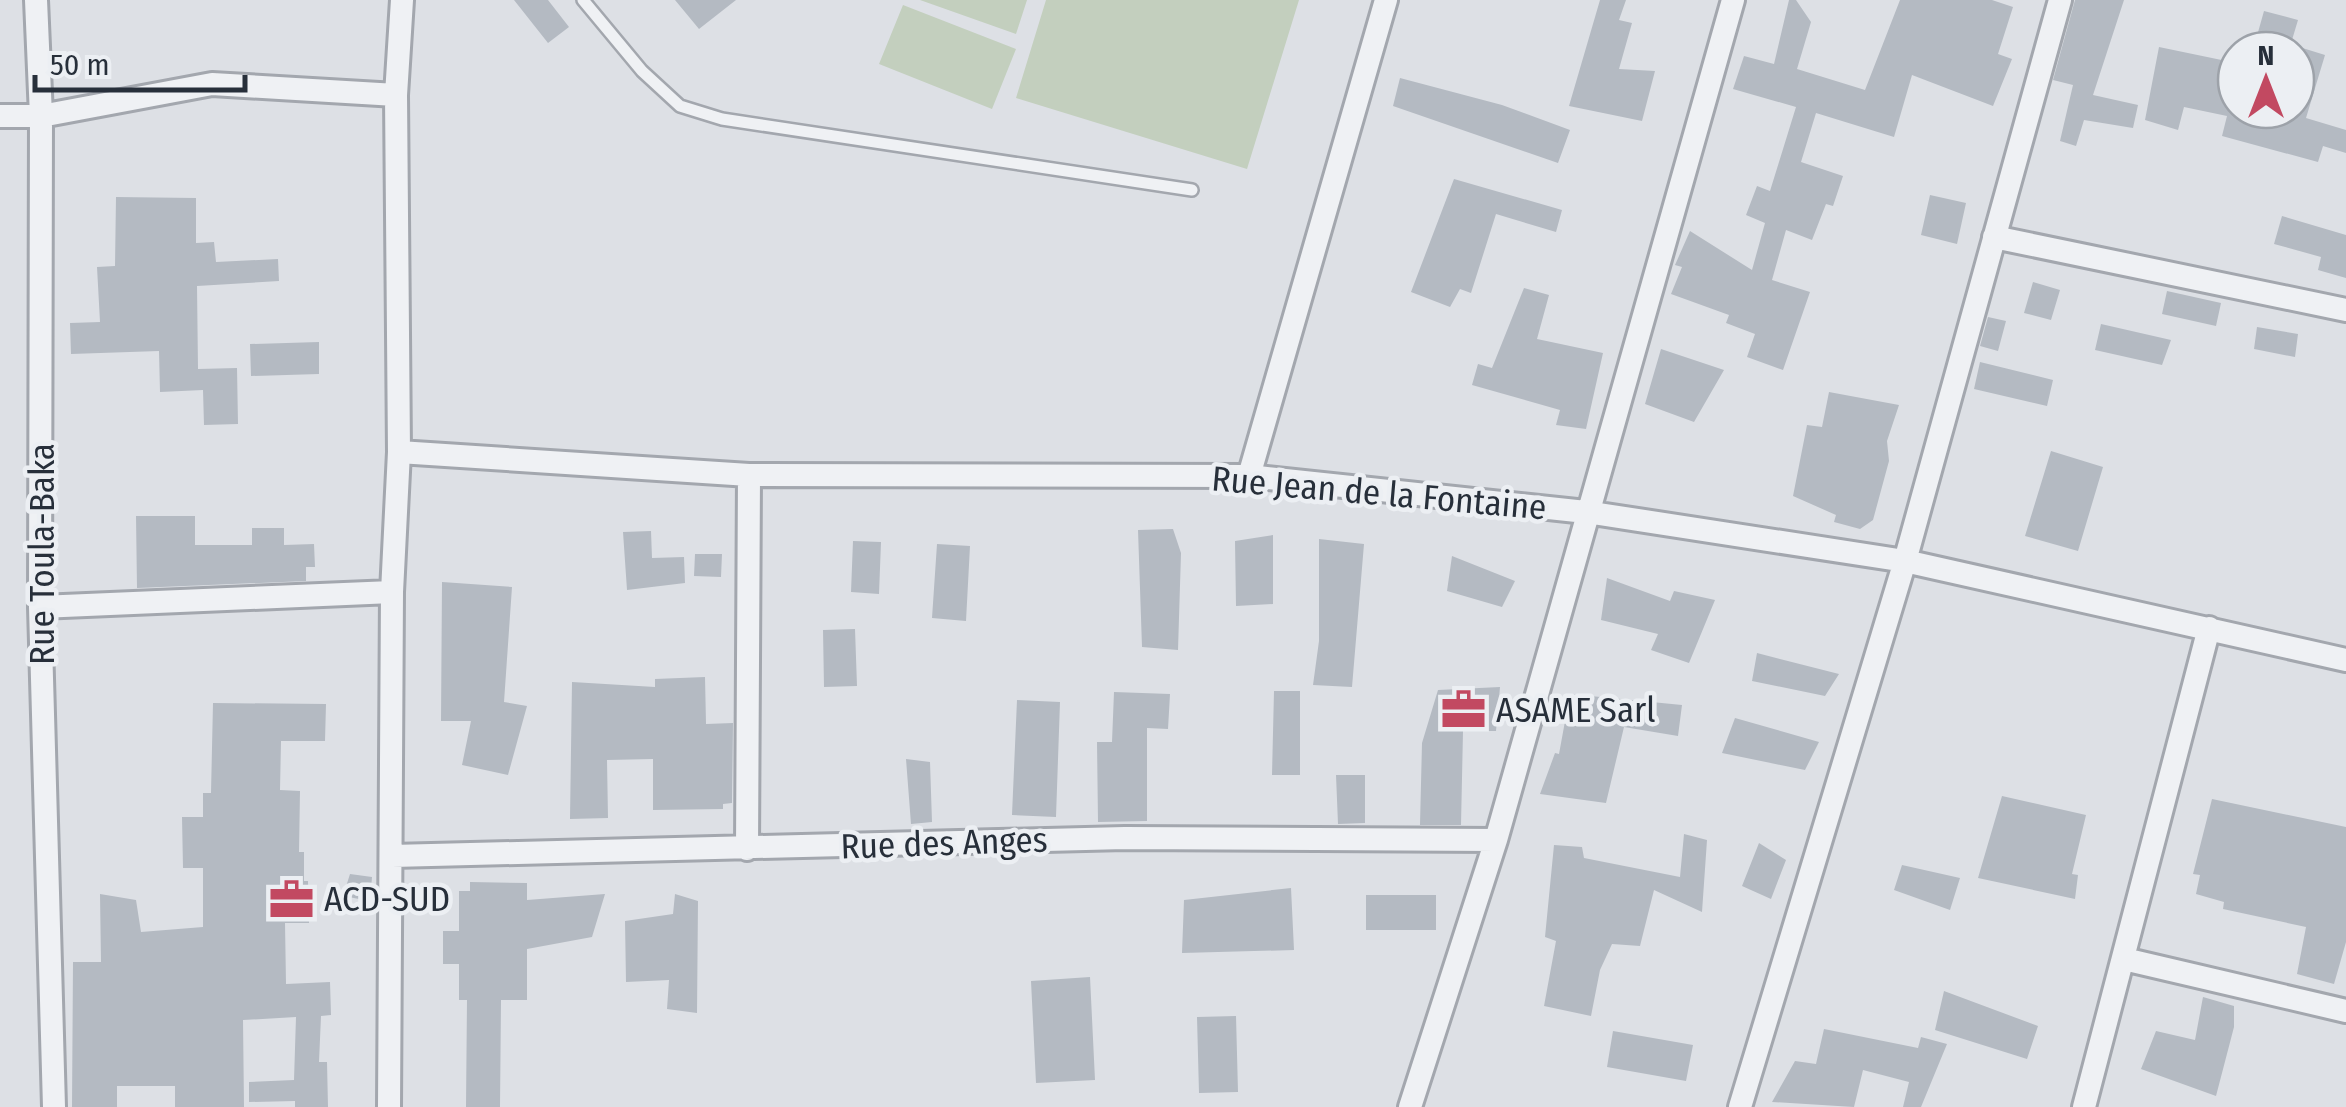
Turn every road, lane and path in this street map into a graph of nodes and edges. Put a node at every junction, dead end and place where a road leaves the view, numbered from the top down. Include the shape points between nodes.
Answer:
1 (36, 0) edge
2 (402, 0) edge
3 (583, 0) edge
4 (1386, 0) edge
5 (1733, 0) edge
6 (2060, 0) edge
7 (396, 95) junction
8 (0, 116) edge
9 (41, 116) junction
10 (1192, 190) dead end
11 (1994, 236) junction
12 (2346, 310) edge
13 (398, 452) junction
14 (749, 476) junction
15 (1249, 476) junction
16 (1586, 512) junction
17 (1905, 561) junction
18 (392, 592) junction
19 (40, 608) junction
20 (2209, 628) junction
21 (2346, 660) edge
22 (1496, 840) junction
23 (747, 848) junction
24 (392, 856) junction
25 (2124, 959) junction
26 (2346, 1010) edge
27 (54, 1107) edge
28 (388, 1107) edge
29 (1410, 1107) edge
30 (1740, 1107) edge
31 (2084, 1107) edge

1 - 9 street, Rue Toula-Baka
2 - 7 street
3 - 10 lane via 680,106 722,120
4 - 15 street
5 - 16 street
6 - 11 street
7 - 9 street via 212,84
7 - 13 street
8 - 9 street
9 - 19 street, Rue Toula-Baka
11 - 12 street
11 - 17 street
13 - 14 street, Rue Jean de la Fontaine
13 - 18 street
14 - 15 street, Rue Jean de la Fontaine
14 - 23 street
15 - 16 street, Rue Jean de la Fontaine
16 - 17 street, Rue Jean de la Fontaine
16 - 22 street
17 - 20 street, Rue Jean de la Fontaine
17 - 30 street
18 - 19 street
18 - 24 street
19 - 27 street, Rue Toula-Baka
20 - 21 street, Rue Jean de la Fontaine
20 - 25 street
22 - 23 street, Rue des Anges via 1125,838
22 - 29 street
23 - 24 street, Rue des Anges
24 - 28 street
25 - 26 street
25 - 31 street

